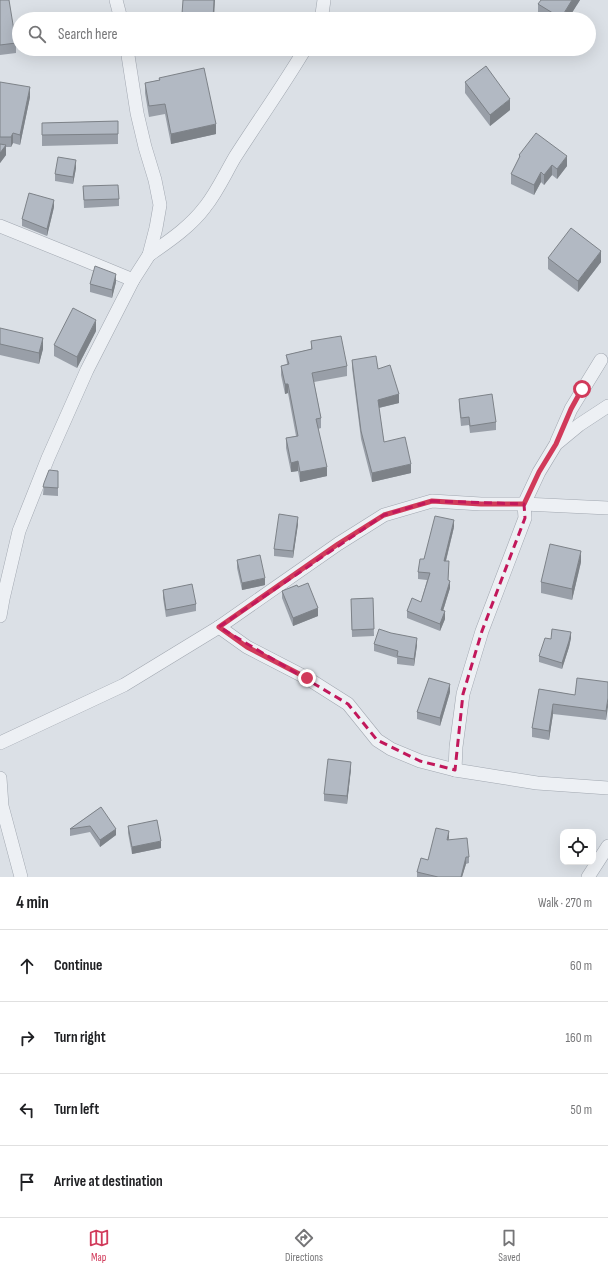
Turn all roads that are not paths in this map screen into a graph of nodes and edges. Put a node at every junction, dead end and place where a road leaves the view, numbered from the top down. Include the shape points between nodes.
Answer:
1 (116, 0) edge
2 (324, 0) edge
3 (119, 12) edge
4 (322, 12) edge
5 (129, 56) edge
6 (301, 56) edge
7 (0, 226) edge
8 (149, 255) junction
9 (133, 280) junction
10 (600, 360) dead end
11 (608, 406) edge
12 (556, 444) junction
13 (524, 504) junction
14 (608, 508) edge
15 (0, 616) edge
16 (219, 627) junction
17 (0, 743) edge
18 (456, 770) junction
19 (0, 778) edge
20 (608, 788) edge
21 (608, 846) edge
22 (21, 877) edge
23 (588, 877) edge

1 - 3 street
2 - 4 street
5 - 8 street via 137,113 160,205
6 - 8 street via 206,207 180,232
7 - 9 street
8 - 9 street
9 - 15 street via 87,370 19,531
10 - 12 street via 571,409
11 - 12 street via 578,425
12 - 13 street
13 - 14 street
13 - 16 street via 432,501 384,515
13 - 18 street via 525,518 482,631 463,694 456,747
16 - 17 street via 124,685
16 - 18 street via 247,647 307,678 348,704 377,740 391,749 420,761
18 - 20 street via 537,783
19 - 22 street via 2,806
21 - 23 street

